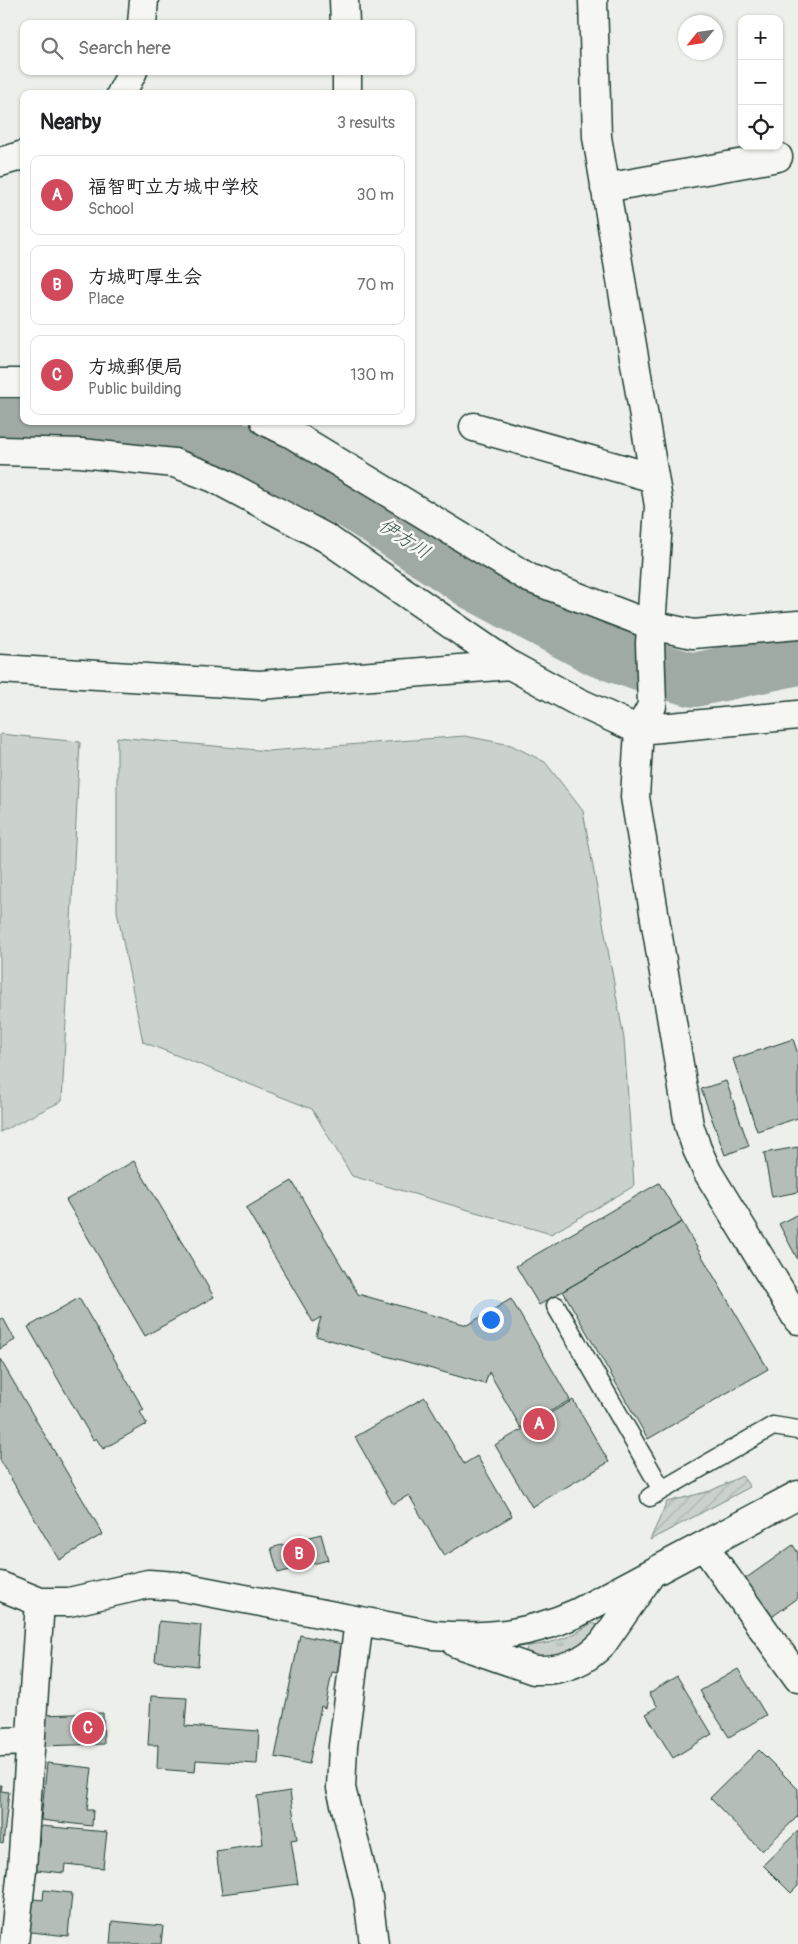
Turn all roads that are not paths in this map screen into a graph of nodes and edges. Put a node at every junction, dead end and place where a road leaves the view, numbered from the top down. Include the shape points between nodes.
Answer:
1 (144, 0) edge
2 (344, 0) edge
3 (593, 0) edge
4 (142, 20) edge
5 (345, 20) edge
6 (131, 75) edge
7 (347, 75) edge
8 (123, 90) edge
9 (347, 90) edge
10 (20, 156) edge
11 (778, 157) dead end
12 (0, 162) edge
13 (605, 188) junction
14 (0, 383) edge
15 (20, 383) edge
16 (282, 425) edge
17 (474, 426) dead end
18 (294, 428) edge
19 (0, 451) edge
20 (654, 478) junction
21 (798, 624) edge
22 (650, 634) junction
23 (510, 665) junction
24 (0, 669) edge
25 (798, 715) edge
26 (639, 730) junction
27 (556, 1306) dead end
28 (798, 1320) edge
29 (798, 1430) edge
30 (798, 1495) edge
31 (704, 1546) junction
32 (651, 1574) junction
33 (0, 1586) edge
34 (40, 1602) junction
35 (359, 1621) junction
36 (434, 1635) junction
37 (798, 1678) edge
38 (30, 1741) junction
39 (0, 1742) edge
40 (14, 1944) edge
41 (374, 1944) edge

1 - 4 street
2 - 5 street
3 - 13 street via 597,137
6 - 8 street
7 - 9 street
10 - 12 street
11 - 13 street
13 - 20 street
14 - 15 street
16 - 18 street
17 - 20 street
18 - 22 street via 529,578
19 - 23 street via 81,453 174,463 214,478 326,538
20 - 22 street via 659,506
21 - 22 street via 693,634
22 - 26 street via 652,706
23 - 24 street via 260,685
23 - 26 street
25 - 26 street
26 - 28 street via 635,797 689,1125 708,1170
27 - 29 lane via 656,1493 773,1426
30 - 31 street
31 - 32 street
31 - 37 street
32 - 36 street via 577,1613 540,1627 503,1636
32 - 36 street via 603,1643 572,1665 534,1670
33 - 34 street
34 - 35 street via 69,1602 148,1584 186,1588
34 - 38 street
35 - 36 street
35 - 41 street via 343,1746 342,1788 368,1897
38 - 39 street
38 - 40 street

